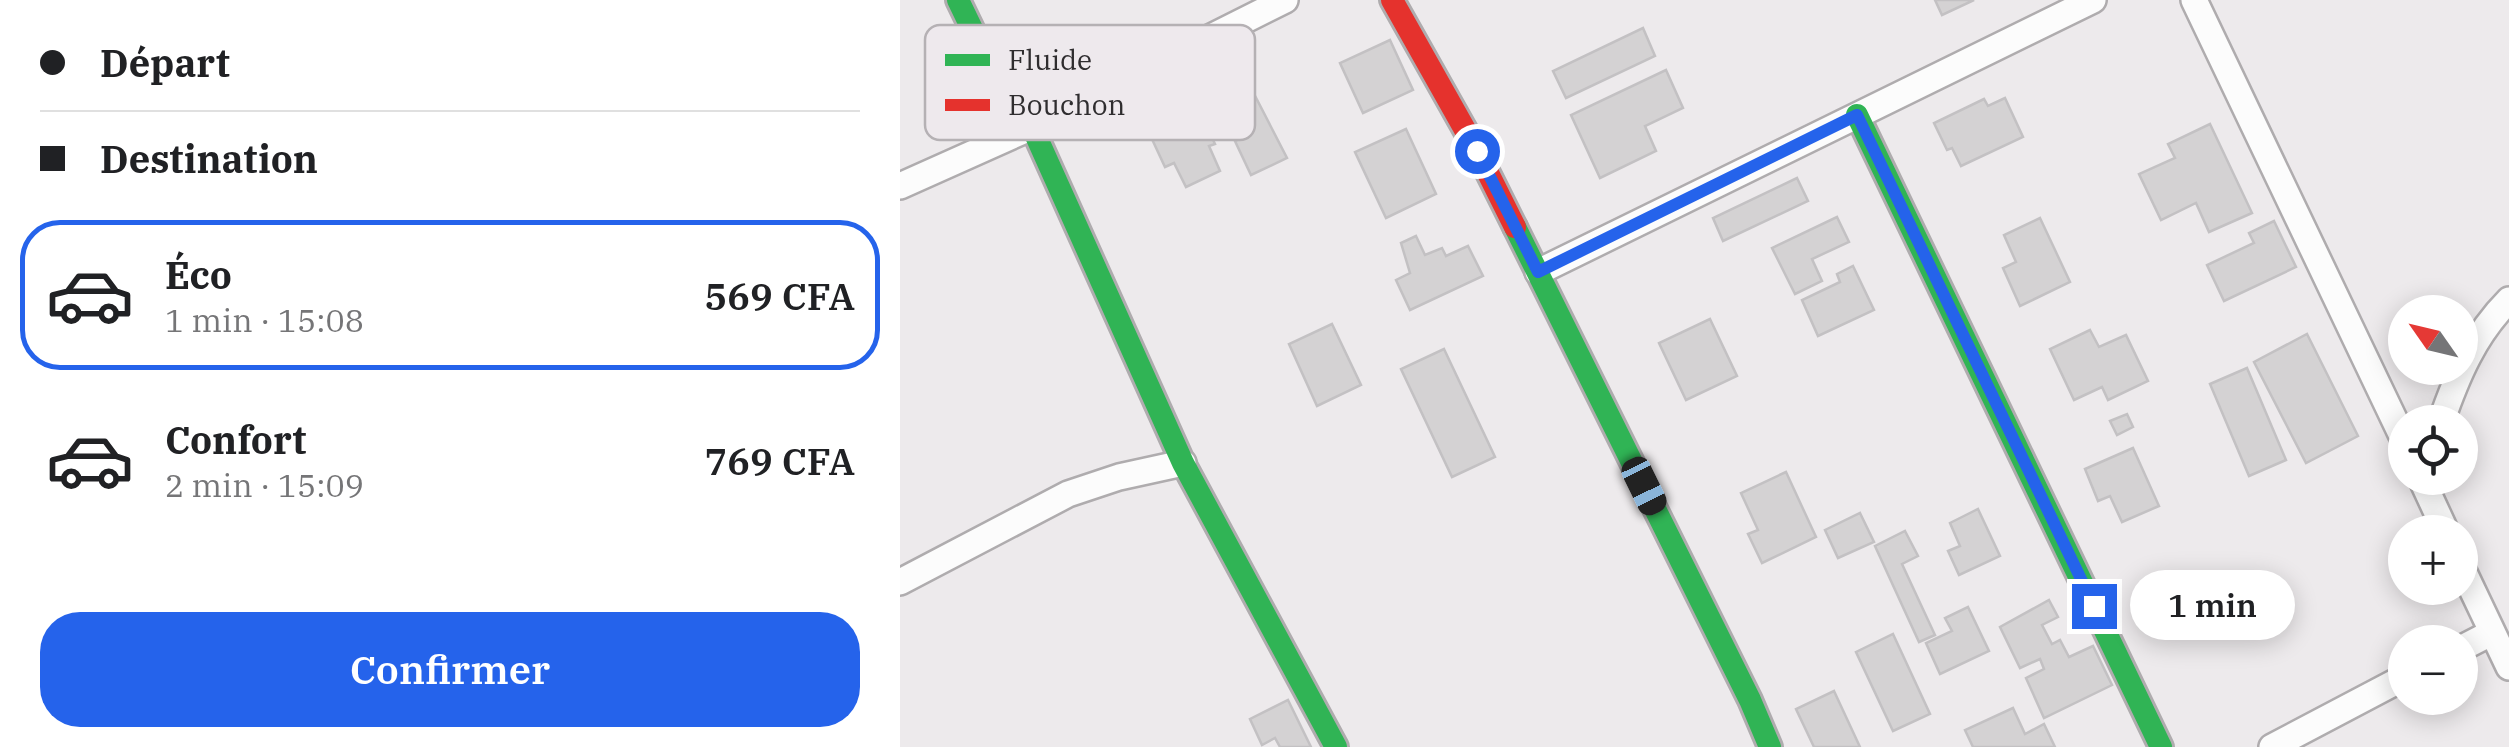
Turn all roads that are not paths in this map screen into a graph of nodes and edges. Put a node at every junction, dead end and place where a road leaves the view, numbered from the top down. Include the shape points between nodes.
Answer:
1 (958, 0) edge
2 (1285, 0) edge
3 (1392, 0) edge
4 (2093, 0) edge
5 (2194, 0) edge
6 (970, 25) edge
7 (1235, 25) edge
8 (1857, 115) junction
9 (1003, 140) edge
10 (1038, 140) edge
11 (900, 186) edge
12 (1538, 272) junction
13 (2509, 300) edge
14 (2447, 405) edge
15 (2388, 406) edge
16 (1183, 462) junction
17 (900, 582) edge
18 (2478, 604) edge
19 (2491, 633) junction
20 (2478, 640) edge
21 (2509, 667) edge
22 (2388, 687) edge
23 (1336, 747) edge
24 (1770, 747) edge
25 (2162, 747) edge
26 (2272, 747) edge

1 - 6 street
2 - 7 street
3 - 12 street
4 - 8 street
5 - 15 street
8 - 12 street
8 - 25 street
9 - 11 street
10 - 16 street
12 - 24 street
13 - 14 street via 2479,334
16 - 17 street via 1068,494
16 - 23 street
18 - 19 street
19 - 20 street
19 - 21 street
22 - 26 street

